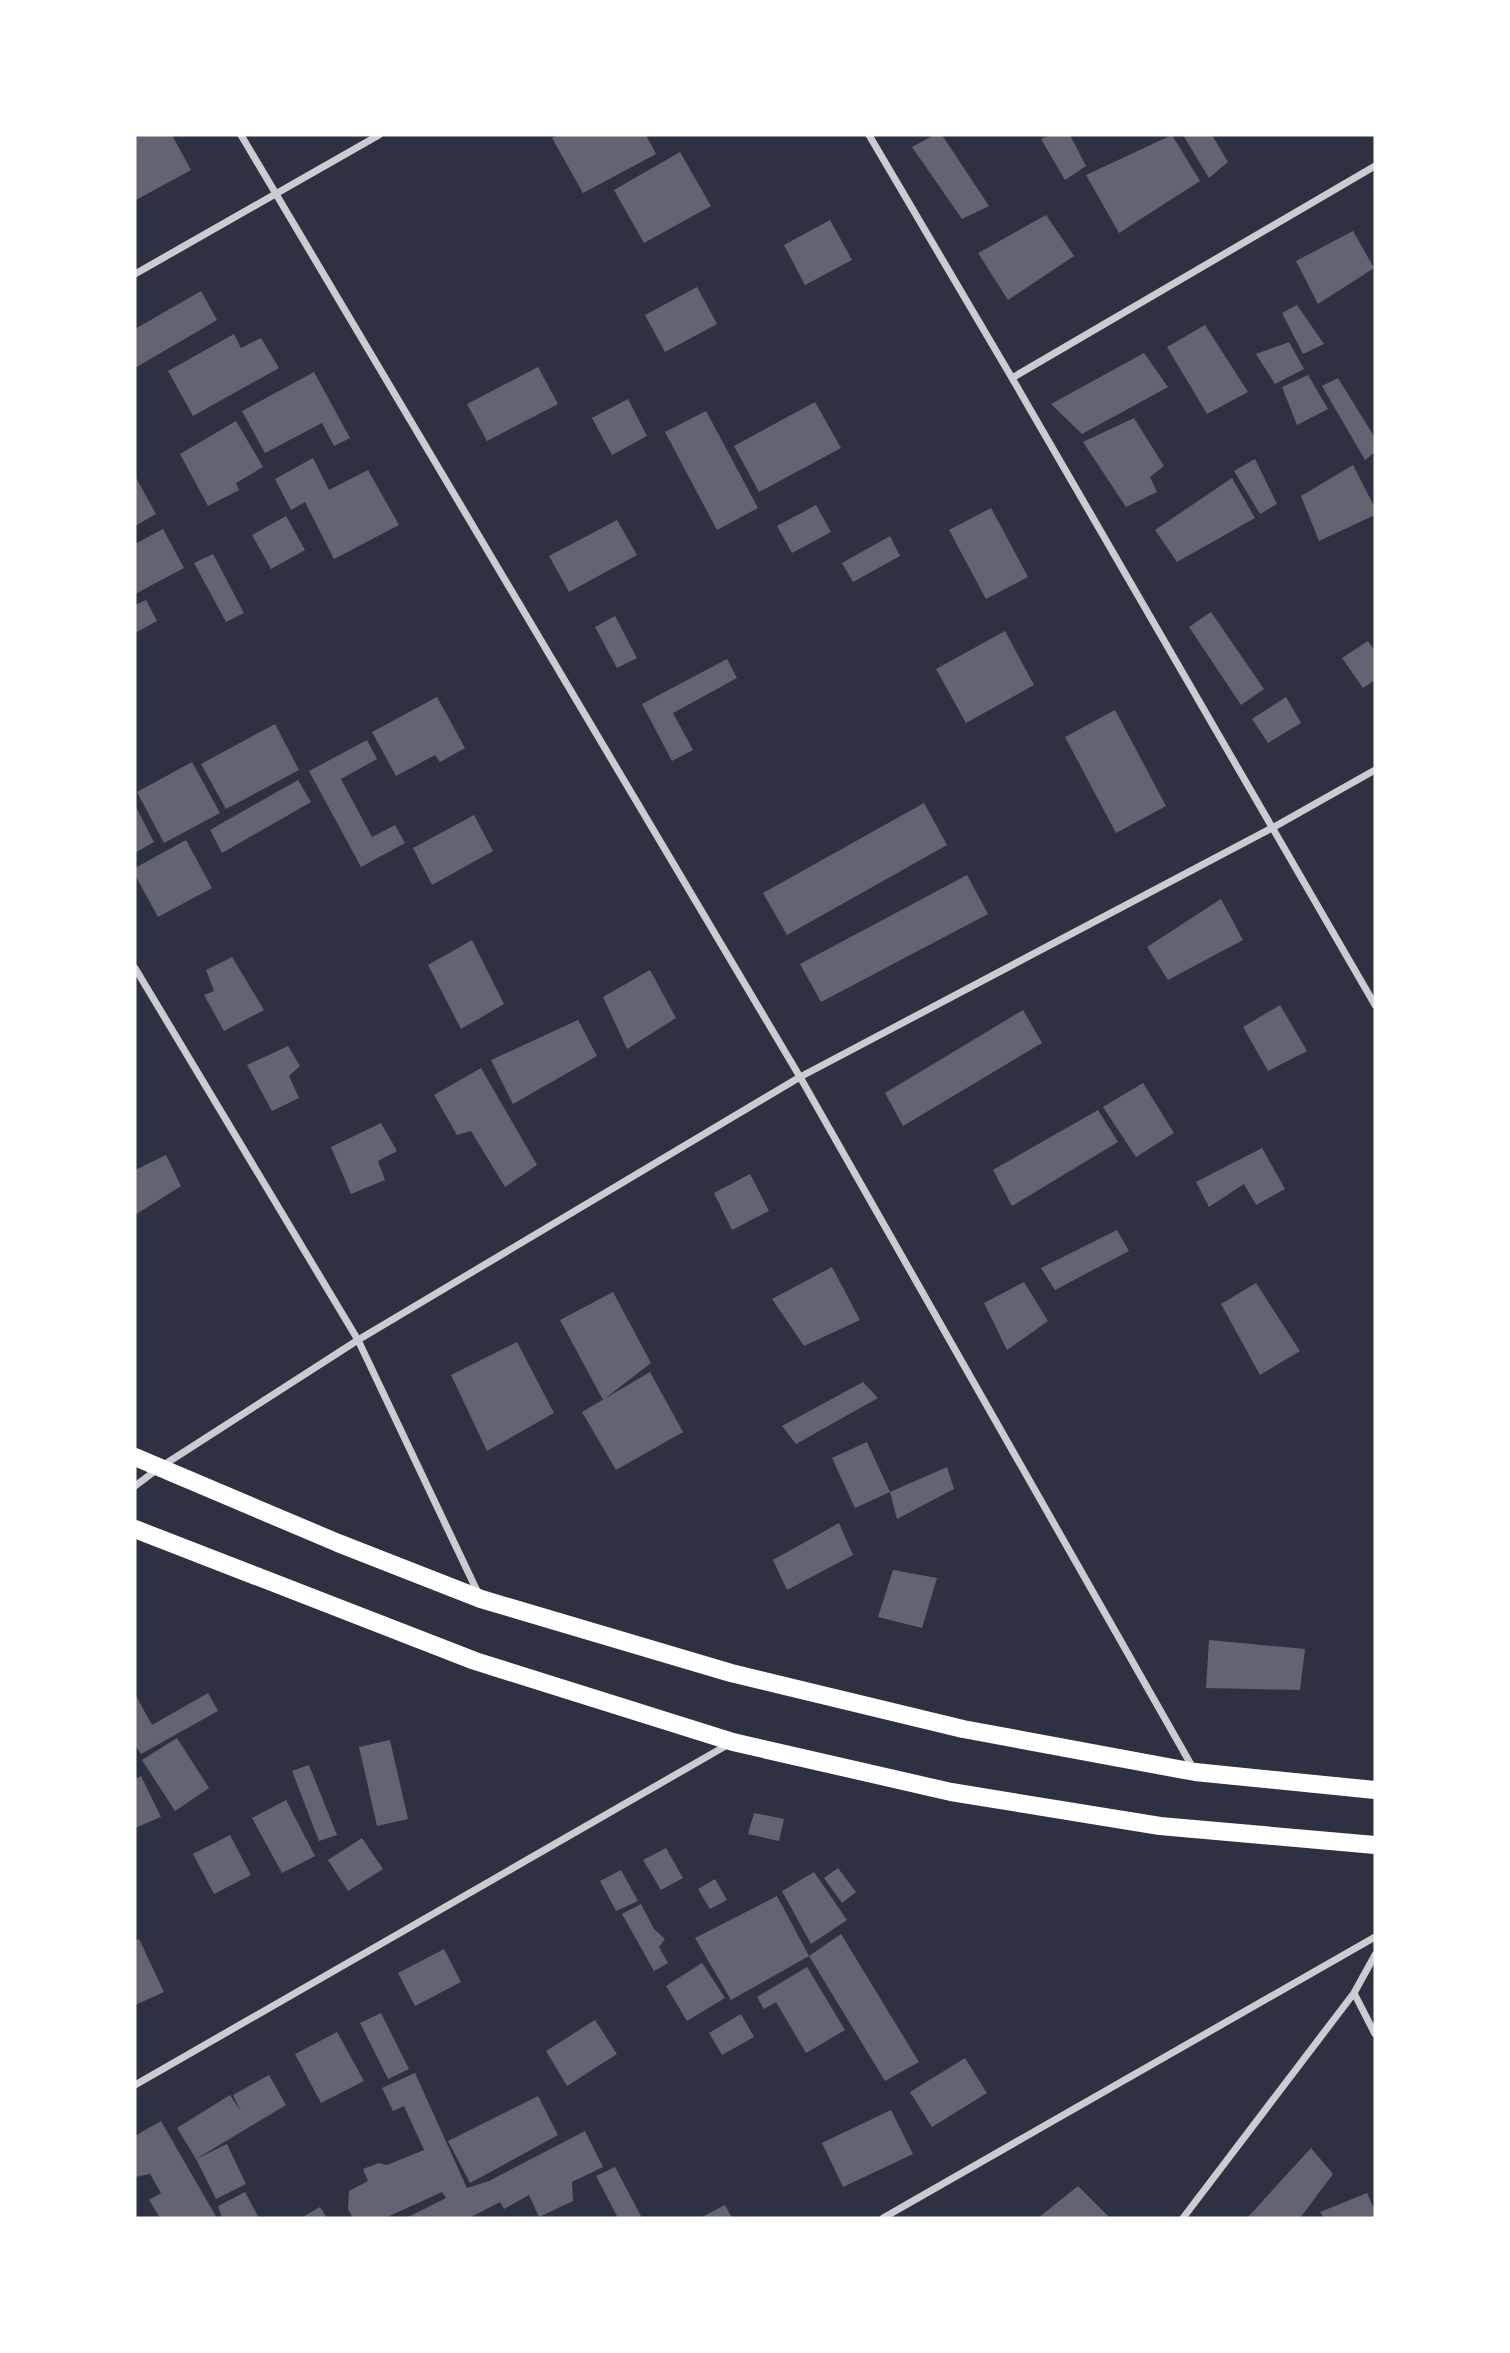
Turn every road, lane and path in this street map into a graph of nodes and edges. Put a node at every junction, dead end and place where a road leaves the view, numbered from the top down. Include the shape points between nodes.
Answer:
1 (242, 135) edge
2 (379, 135) edge
3 (869, 135) edge
4 (1375, 166) edge
5 (276, 195) junction
6 (135, 274) edge
7 (1012, 377) junction
8 (1375, 770) edge
9 (1274, 827) junction
10 (135, 968) edge
11 (1375, 1005) edge
12 (800, 1077) junction
13 (358, 1340) junction
14 (135, 1457) edge
15 (159, 1468) junction
16 (135, 1486) edge
17 (135, 1530) edge
18 (481, 1599) junction
19 (733, 1742) junction
20 (1195, 1772) junction
21 (1375, 1790) edge
22 (1375, 1845) edge
23 (1375, 1937) edge
24 (1375, 1955) edge
25 (1354, 1993) junction
26 (1375, 2034) edge
27 (135, 2085) edge
28 (883, 2218) edge
29 (1183, 2218) edge

1 - 5 street
2 - 5 street
3 - 7 street
4 - 7 street
5 - 6 street
5 - 12 street
7 - 9 street
8 - 9 street
9 - 11 street
9 - 12 street
10 - 13 street
12 - 13 street
12 - 20 street
13 - 15 street
13 - 18 street
14 - 15 main road
15 - 16 street
15 - 18 main road
17 - 19 main road via 475,1661
18 - 20 main road via 731,1672 963,1729
19 - 22 main road via 951,1792 1147,1824
19 - 27 street
20 - 21 main road
23 - 28 street
24 - 25 street
25 - 26 street
25 - 29 street

